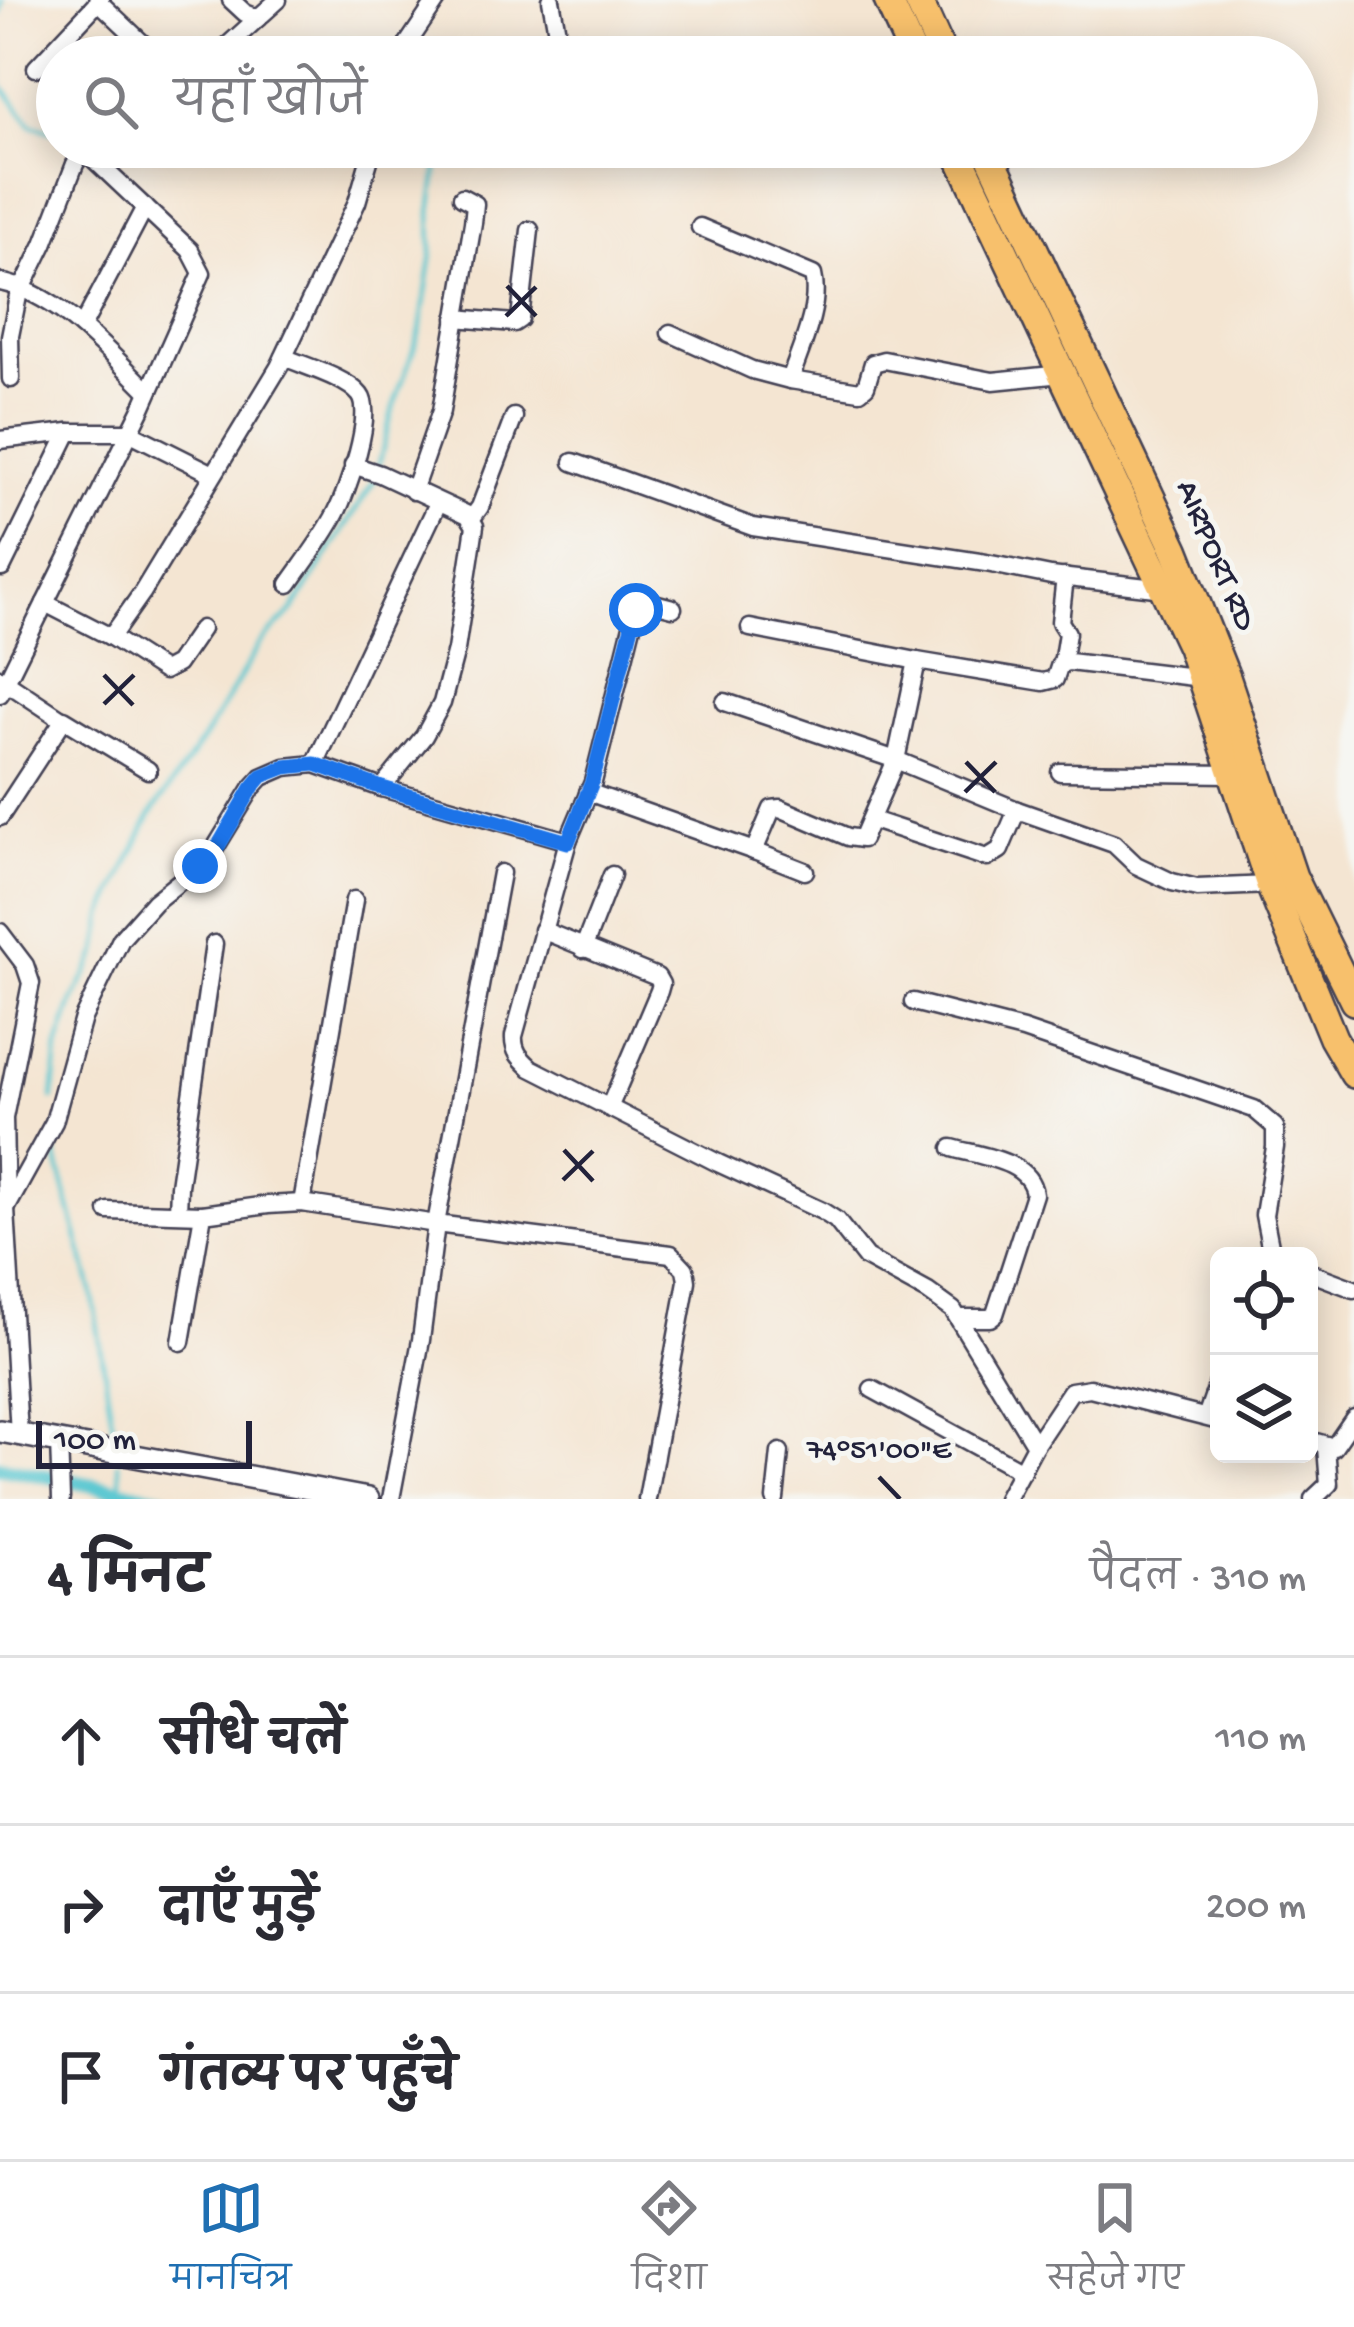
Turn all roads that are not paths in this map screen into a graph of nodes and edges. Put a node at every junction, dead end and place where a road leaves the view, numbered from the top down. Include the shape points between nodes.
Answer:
1 (98, 0) edge
2 (231, 0) edge
3 (278, 0) edge
4 (437, 0) edge
5 (551, 0) edge
6 (888, 0) edge
7 (917, 0) edge
8 (258, 18) junction
9 (65, 36) edge
10 (136, 36) edge
11 (238, 36) edge
12 (413, 36) edge
13 (559, 36) edge
14 (904, 36) edge
15 (934, 36) edge
16 (72, 168) edge
17 (105, 168) edge
18 (367, 168) edge
19 (966, 168) edge
20 (996, 168) edge
21 (462, 196) dead end
22 (145, 207) junction
23 (700, 226) dead end
24 (530, 230) dead end
25 (0, 282) edge
26 (22, 286) junction
27 (456, 318) junction
28 (82, 327) junction
29 (670, 333) dead end
30 (284, 357) junction
31 (1062, 374) junction
32 (11, 380) dead end
33 (790, 380) junction
34 (148, 391) junction
35 (514, 417) dead end
36 (69, 432) junction
37 (129, 432) junction
38 (0, 440) edge
39 (573, 462) dead end
40 (356, 466) junction
41 (213, 474) junction
42 (413, 491) junction
43 (438, 503) junction
44 (472, 518) junction
45 (2, 568) edge
46 (1065, 577) junction
47 (289, 584) dead end
48 (1164, 589) junction
49 (46, 603) junction
50 (673, 608) dead end
51 (750, 628) dead end
52 (201, 629) dead end
53 (111, 637) junction
54 (917, 662) junction
55 (1062, 664) junction
56 (1202, 678) junction
57 (2, 685) edge
58 (725, 702) dead end
59 (64, 720) junction
60 (896, 760) junction
61 (315, 764) junction
62 (148, 770) dead end
63 (1060, 772) dead end
64 (1233, 774) junction
65 (382, 788) junction
66 (588, 792) junction
67 (1017, 810) junction
68 (0, 817) edge
69 (872, 820) junction
70 (568, 842) junction
71 (754, 851) junction
72 (805, 872) dead end
73 (501, 873) dead end
74 (612, 875) dead end
75 (1270, 885) junction
76 (354, 900) dead end
77 (542, 930) junction
78 (0, 932) edge
79 (214, 944) dead end
80 (583, 949) junction
81 (1354, 1001) edge
82 (913, 1002) dead end
83 (0, 1029) edge
84 (20, 1030) junction
85 (1354, 1074) edge
86 (609, 1108) junction
87 (952, 1148) dead end
88 (302, 1203) junction
89 (6, 1209) junction
90 (108, 1211) dead end
91 (178, 1212) junction
92 (203, 1214) junction
93 (436, 1224) junction
94 (1270, 1247) edge
95 (1318, 1275) edge
96 (1354, 1289) edge
97 (959, 1318) junction
98 (181, 1342) dead end
99 (872, 1389) dead end
100 (1210, 1418) edge
101 (1354, 1418) edge
102 (9, 1433) edge
103 (1035, 1444) junction
104 (1318, 1444) edge
105 (63, 1447) junction
106 (1318, 1448) edge
107 (780, 1452) dead end
108 (1022, 1471) junction
109 (61, 1499) edge
110 (368, 1499) edge
111 (391, 1499) edge
112 (647, 1499) edge
113 (775, 1499) edge
114 (1006, 1499) edge
115 (1312, 1499) edge

1 - 9 street
1 - 10 street
2 - 8 street
3 - 8 street
4 - 12 street
5 - 13 street
6 - 14 main road
7 - 15 main road
8 - 11 street
16 - 26 street
17 - 22 street
18 - 30 street
19 - 31 main road
20 - 81 main road, AIRPORT RD via 1174,549 1293,877
21 - 27 street via 475,207
22 - 28 street
22 - 34 street via 202,273
23 - 33 street via 816,280
24 - 27 street via 520,319
25 - 26 street
26 - 28 street
26 - 32 street via 10,336
27 - 42 street via 437,425
28 - 34 street
29 - 33 street
30 - 40 street via 361,395 366,417
30 - 41 street
31 - 33 street via 993,381 884,360 873,363 860,391
31 - 48 main road
34 - 37 street
35 - 44 street
36 - 37 street
36 - 38 street
36 - 45 street
37 - 41 street
37 - 49 street
39 - 46 street via 753,527
40 - 42 street
40 - 47 street via 334,517
41 - 53 street
42 - 43 street
43 - 44 street
43 - 61 street
44 - 65 street via 442,703
46 - 48 street
46 - 55 street
48 - 56 main road
49 - 53 street
49 - 57 street
50 - 66 street via 646,602 636,610
51 - 54 street
52 - 53 street via 164,671
54 - 55 street via 1043,682 1055,680
54 - 60 street
55 - 56 street
56 - 64 main road
57 - 59 street
58 - 60 street
59 - 62 street
59 - 68 street
60 - 67 street
60 - 69 street
61 - 65 street
61 - 89 street via 262,776 209,858 121,939 83,1018 54,1122
63 - 64 street
64 - 75 main road
65 - 70 street
66 - 70 street
66 - 71 street
67 - 69 street via 1000,850 987,858
67 - 75 street via 1114,844 1136,866 1172,882
69 - 71 street via 857,840 776,807
70 - 77 street
71 - 72 street
73 - 93 street
74 - 80 street
75 - 85 main road
76 - 88 street
77 - 80 street
77 - 86 street via 513,1045 531,1067
78 - 84 street via 30,976
79 - 91 street
80 - 86 street via 661,984
82 - 94 street via 1023,1030 1254,1109 1275,1127 1264,1215
83 - 84 street
84 - 89 street via 4,1118
86 - 97 street via 822,1211 866,1258
87 - 97 street via 1017,1168 1034,1194 997,1311
88 - 92 street
88 - 93 street
89 - 102 street
90 - 91 street
91 - 92 street
92 - 98 street
93 - 111 street
93 - 112 street via 678,1259 687,1281
95 - 96 street
97 - 103 street
99 - 108 street
100 - 103 street via 1076,1388
101 - 104 street via 1337,1445
102 - 105 street
103 - 108 street
105 - 109 street
105 - 110 street
106 - 115 street via 1328,1484
107 - 113 street
108 - 114 street

